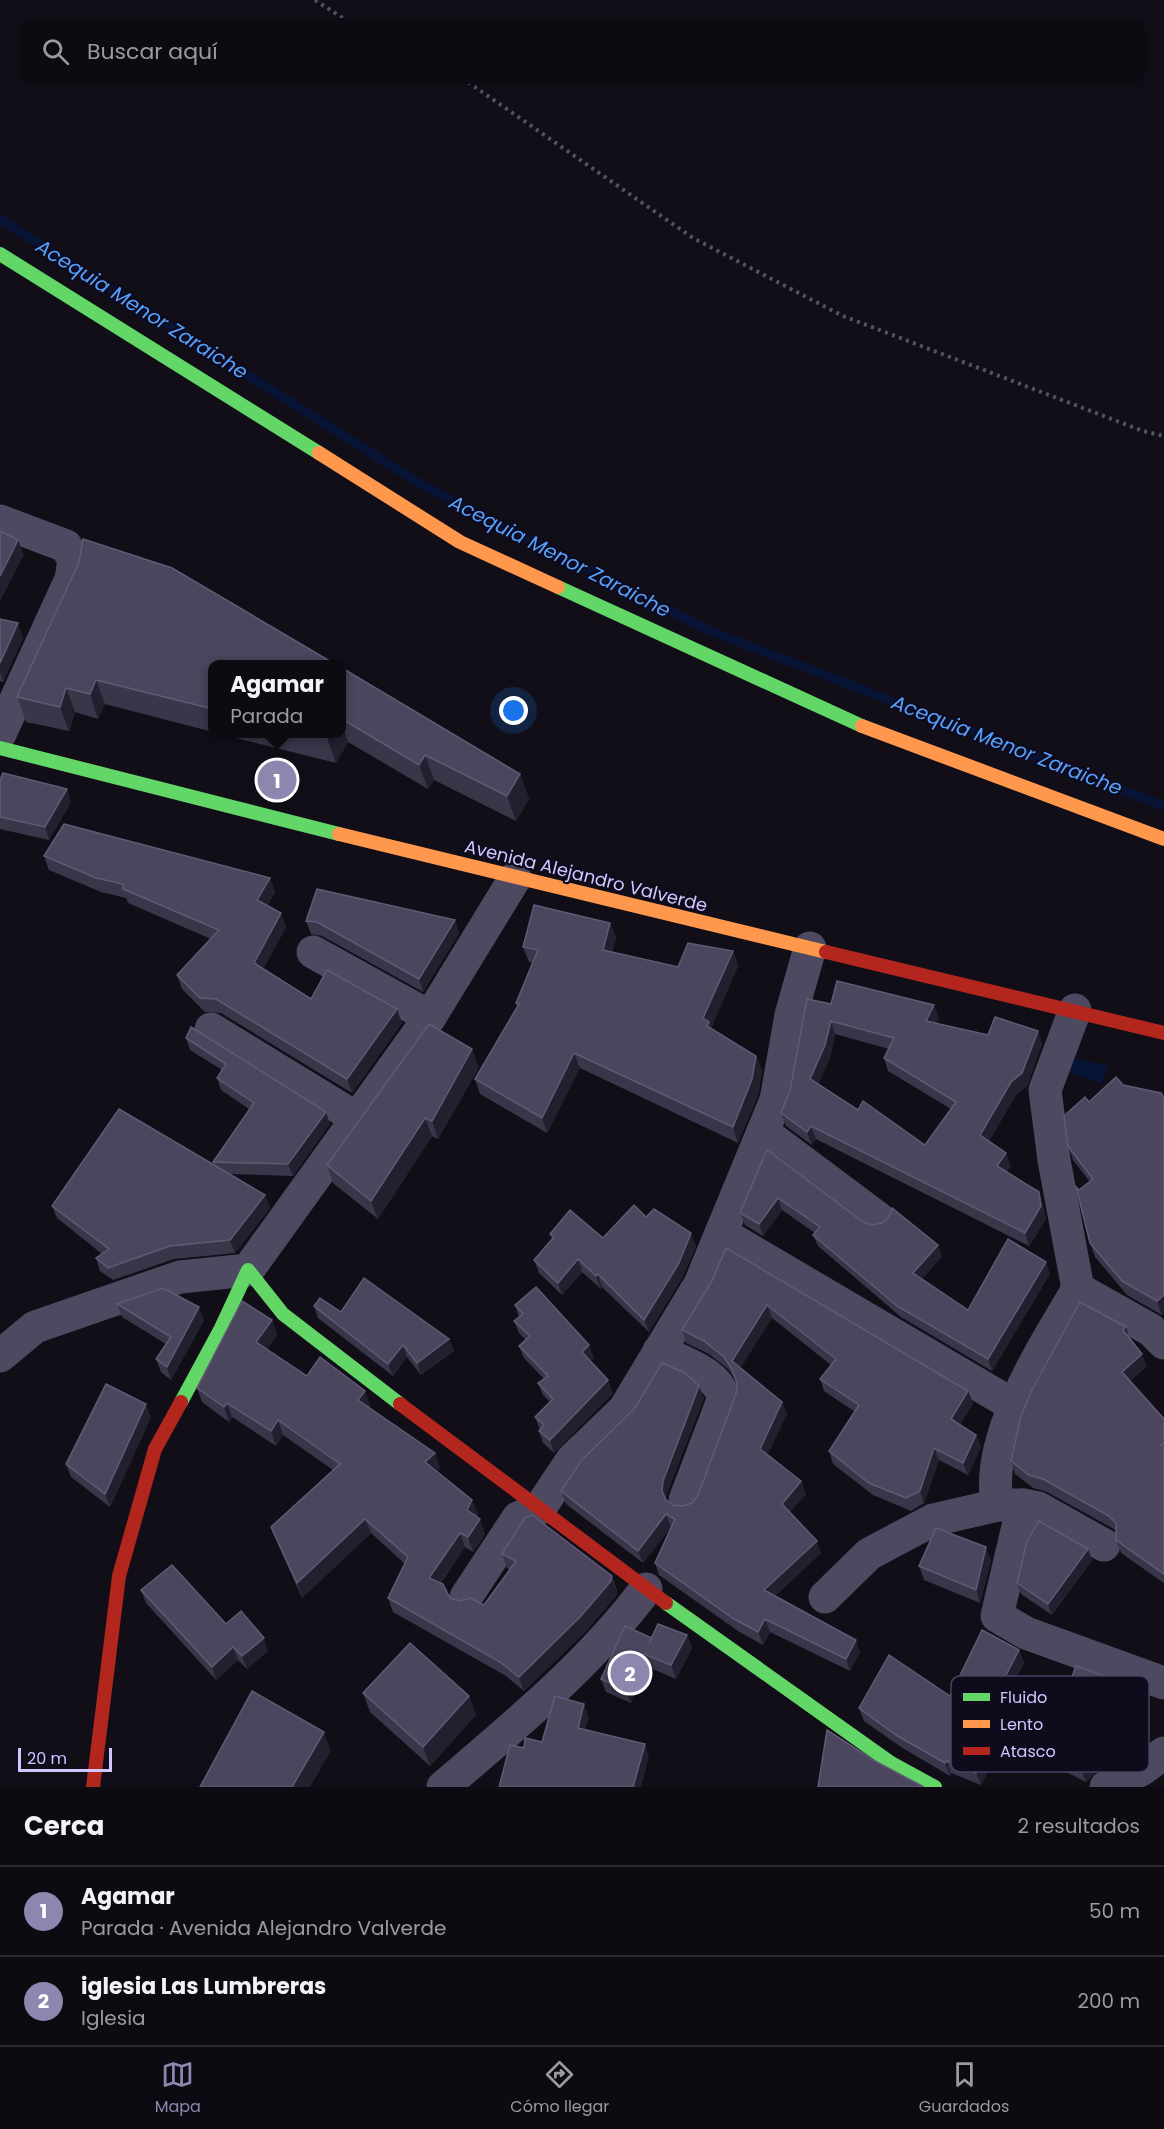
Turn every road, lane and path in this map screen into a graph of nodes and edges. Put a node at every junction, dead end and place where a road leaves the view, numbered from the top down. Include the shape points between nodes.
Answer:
1 (315, 0) edge
2 (343, 18) edge
3 (471, 84) edge
4 (0, 254) edge
5 (1164, 435) edge
6 (0, 521) edge
7 (0, 734) edge
8 (0, 748) edge
9 (1164, 838) edge
10 (515, 878) junction
11 (810, 948) junction
12 (313, 952) dead end
13 (1075, 1010) junction
14 (430, 1017) junction
15 (211, 1029) dead end
16 (1164, 1033) edge
17 (358, 1119) junction
18 (763, 1132) junction
19 (878, 1218) dead end
20 (721, 1233) junction
21 (249, 1270) junction
22 (1078, 1289) junction
23 (1164, 1343) edge
24 (659, 1350) junction
25 (0, 1356) edge
26 (1013, 1405) junction
27 (685, 1500) dead end
28 (1010, 1505) junction
29 (540, 1508) junction
30 (1104, 1545) dead end
31 (645, 1589) junction
32 (825, 1597) dead end
33 (466, 1598) edge
34 (1145, 1676) edge
35 (1149, 1678) edge
36 (1164, 1683) edge
37 (1164, 1753) edge
38 (1149, 1764) edge
39 (1137, 1772) edge
40 (93, 1787) edge
41 (443, 1787) edge
42 (936, 1787) edge
43 (1106, 1787) edge

1 - 2 path
3 - 5 path via 693,238 833,311 1143,431
4 - 9 street via 460,542 843,719
6 - 7 street via 66,546 74,560 71,579
8 - 10 street, Avenida Alejandro Valverde
10 - 11 street, Avenida Alejandro Valverde
10 - 14 street
11 - 13 street, Avenida Alejandro Valverde
11 - 18 street via 791,1015 776,1100
12 - 14 street
13 - 16 street, Avenida Alejandro Valverde
13 - 22 street via 1045,1090
14 - 17 street
15 - 17 street
17 - 21 street
18 - 19 street
18 - 20 street
20 - 24 street via 700,1284
20 - 26 street
21 - 25 street via 180,1277 46,1323 35,1327
21 - 29 street via 283,1314
21 - 40 street via 155,1449 119,1576
22 - 23 street via 1151,1330
22 - 26 street
24 - 27 street via 716,1381 723,1390 723,1400
24 - 29 street via 624,1410 572,1460
26 - 28 street via 993,1487
28 - 30 street via 1038,1508
28 - 32 street via 933,1520 869,1554
28 - 34 street via 997,1616 1026,1633
29 - 31 street
29 - 33 street via 518,1518
31 - 41 street via 610,1633 518,1722
31 - 42 street via 891,1763
35 - 36 street
37 - 38 street
39 - 43 street

